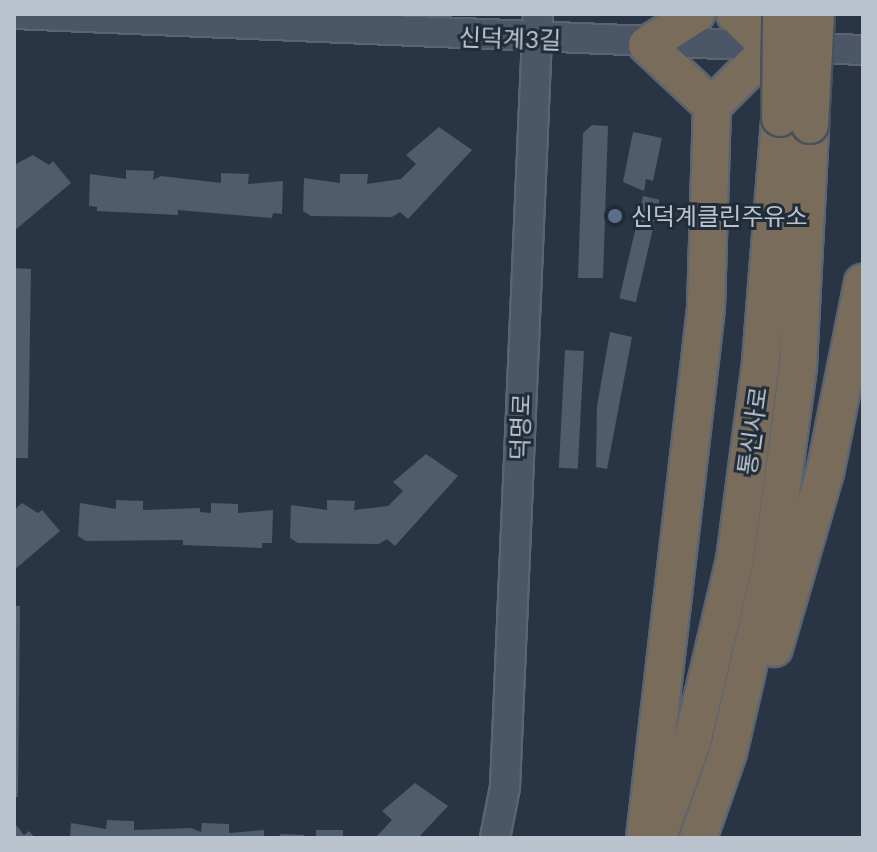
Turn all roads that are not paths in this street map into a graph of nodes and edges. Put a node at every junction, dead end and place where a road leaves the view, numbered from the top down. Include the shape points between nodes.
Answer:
1 (14, 14) edge
2 (696, 14) edge
3 (735, 14) edge
4 (781, 14) edge
5 (816, 14) edge
6 (537, 26) edge
7 (647, 45) junction
8 (770, 48) junction
9 (863, 50) edge
10 (712, 106) junction
11 (795, 122) junction
12 (863, 283) edge
13 (495, 838) edge
14 (645, 838) edge
15 (658, 838) edge
16 (698, 838) edge
17 (708, 838) edge

1 - 6 street, 신덕계3길
2 - 7 highway
3 - 8 highway
4 - 11 highway, 통신사로, bridge
5 - 11 highway, 통신사로, bridge
6 - 7 street, 신덕계3길
6 - 13 street, 덕명로 via 505,787
7 - 8 street, 신덕계3길
7 - 10 highway
8 - 9 street, 신덕계3길
8 - 10 highway
10 - 14 highway via 706,308
11 - 15 highway, 통신사로 via 735,560 692,743
11 - 16 highway, 통신사로 via 798,366 771,567 728,753
12 - 17 highway via 844,390 801,564

